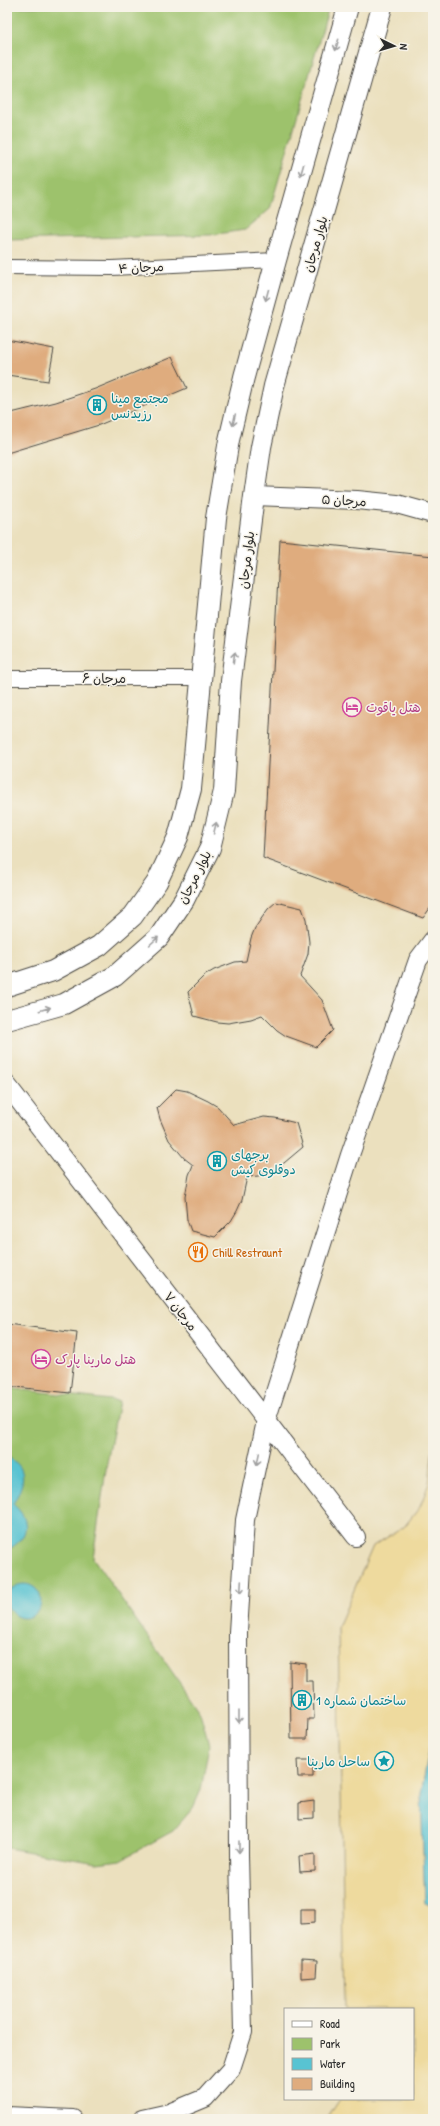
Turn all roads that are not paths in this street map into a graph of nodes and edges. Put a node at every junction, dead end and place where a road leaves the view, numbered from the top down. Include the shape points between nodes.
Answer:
1 (348, 7) edge
2 (382, 7) edge
3 (276, 260) junction
4 (7, 267) edge
5 (254, 496) junction
6 (433, 514) edge
7 (7, 678) edge
8 (200, 678) junction
9 (231, 681) junction
10 (433, 940) edge
11 (7, 986) edge
12 (7, 1020) edge
13 (7, 1085) edge
14 (266, 1421) junction
15 (356, 1537) dead end
16 (7, 2116) edge
17 (73, 2119) edge
18 (142, 2119) edge

1 -> 3 main road
2 - 5 main road, بلوار مرجان via 274,386
3 - 4 street, مرجان ۴ via 112,268
3 -> 8 main road via 229,440 216,518
5 - 6 street, مرجان ۵ via 397,504
9 -> 5 main road, بلوار مرجان
7 - 8 street, مرجان ۶
8 - 9 main road
8 - 11 main road via 191,789 178,837 157,882 133,916 99,946 53,972
12 -> 9 main road, بلوار مرجان via 64,1004 115,976 159,937 184,900 210,848 224,791
10 - 14 street via 418,960 352,1148
13 - 14 street, مرجان ۷
14 - 15 street, مرجان ۷
14 -> 18 street via 244,1520 238,1632 243,2032 231,2069 205,2098 169,2114
16 - 17 street

